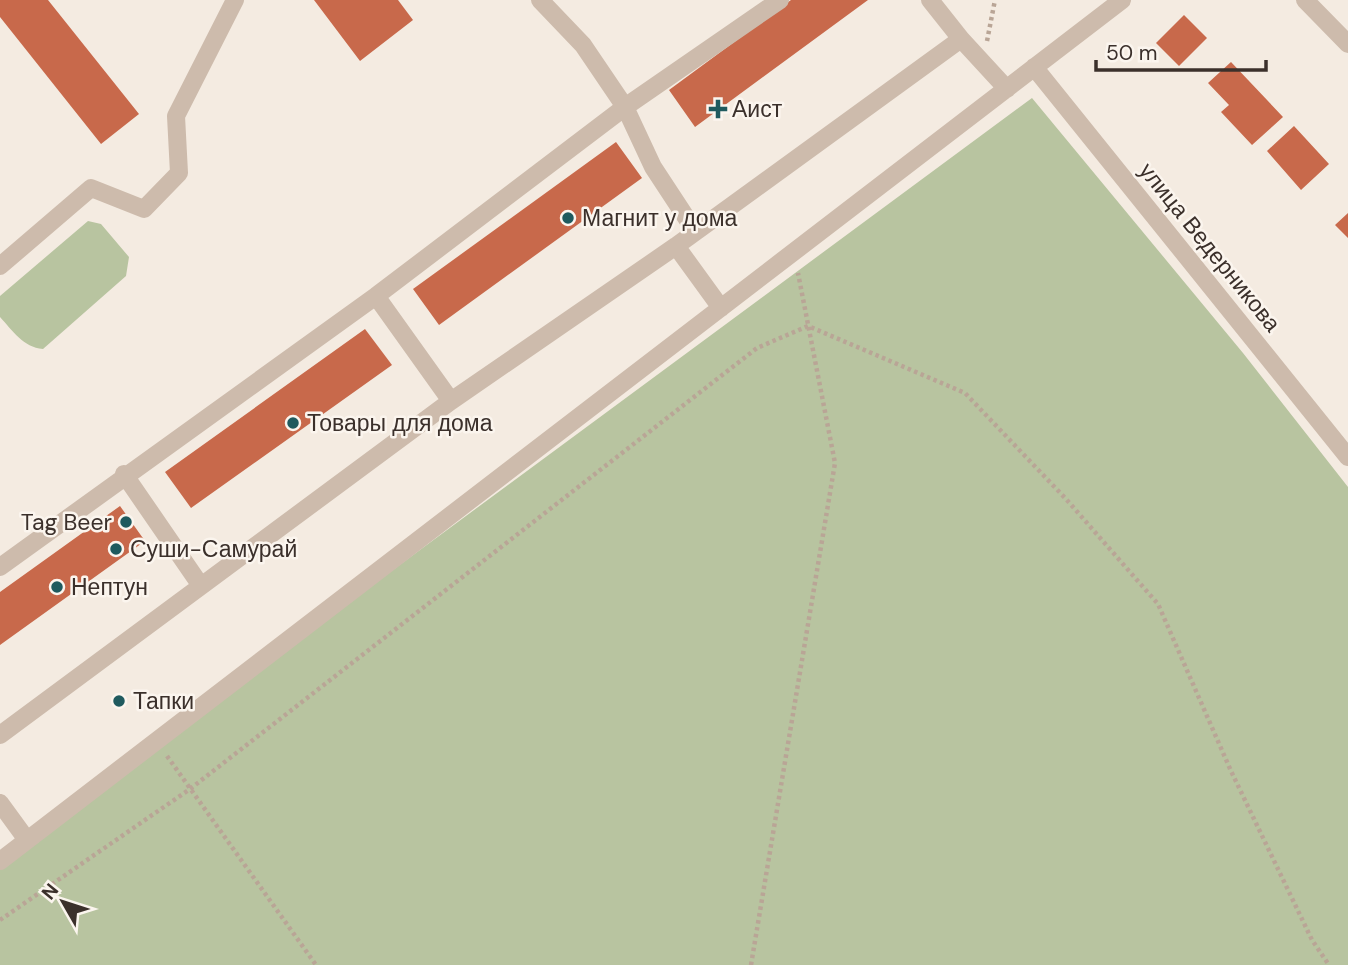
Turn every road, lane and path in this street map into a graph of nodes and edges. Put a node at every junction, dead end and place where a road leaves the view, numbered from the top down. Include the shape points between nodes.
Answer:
1 (235, 0) edge
2 (540, 0) edge
3 (780, 0) edge
4 (930, 0) edge
5 (995, 0) edge
6 (1122, 0) edge
7 (1305, 0) edge
8 (961, 39) junction
9 (1348, 44) edge
10 (983, 62) junction
11 (1034, 67) junction
12 (1007, 89) junction
13 (625, 107) junction
14 (695, 231) junction
15 (676, 246) junction
16 (794, 252) junction
17 (0, 266) edge
18 (376, 296) junction
19 (721, 308) junction
20 (808, 327) junction
21 (451, 401) junction
22 (1348, 457) edge
23 (124, 474) junction
24 (0, 566) edge
25 (201, 586) junction
26 (0, 735) edge
27 (156, 741) junction
28 (190, 789) junction
29 (0, 803) edge
30 (27, 840) junction
31 (0, 861) edge
32 (0, 920) edge
33 (316, 965) edge
34 (751, 965) edge
35 (1329, 965) edge

1 - 17 street via 176,116 179,173 144,209 91,188
2 - 13 street via 583,45
3 - 13 street
4 - 8 street
5 - 10 path
6 - 11 street
7 - 9 street
8 - 10 street
8 - 14 street
10 - 12 street
11 - 12 street
11 - 22 street, улица Ведерникова
12 - 16 street
13 - 14 street via 653,167
13 - 18 street
14 - 15 street
15 - 19 street
15 - 21 street
16 - 19 street
16 - 20 path
18 - 21 street
18 - 23 street
19 - 27 street
20 - 28 path via 757,348
20 - 34 path via 835,463
20 - 35 path via 965,393 1158,604 1231,771 1312,940
21 - 25 street
23 - 24 street
23 - 25 street
25 - 26 street
27 - 28 path
27 - 30 street
28 - 32 path
28 - 33 path
29 - 30 street
30 - 31 street

